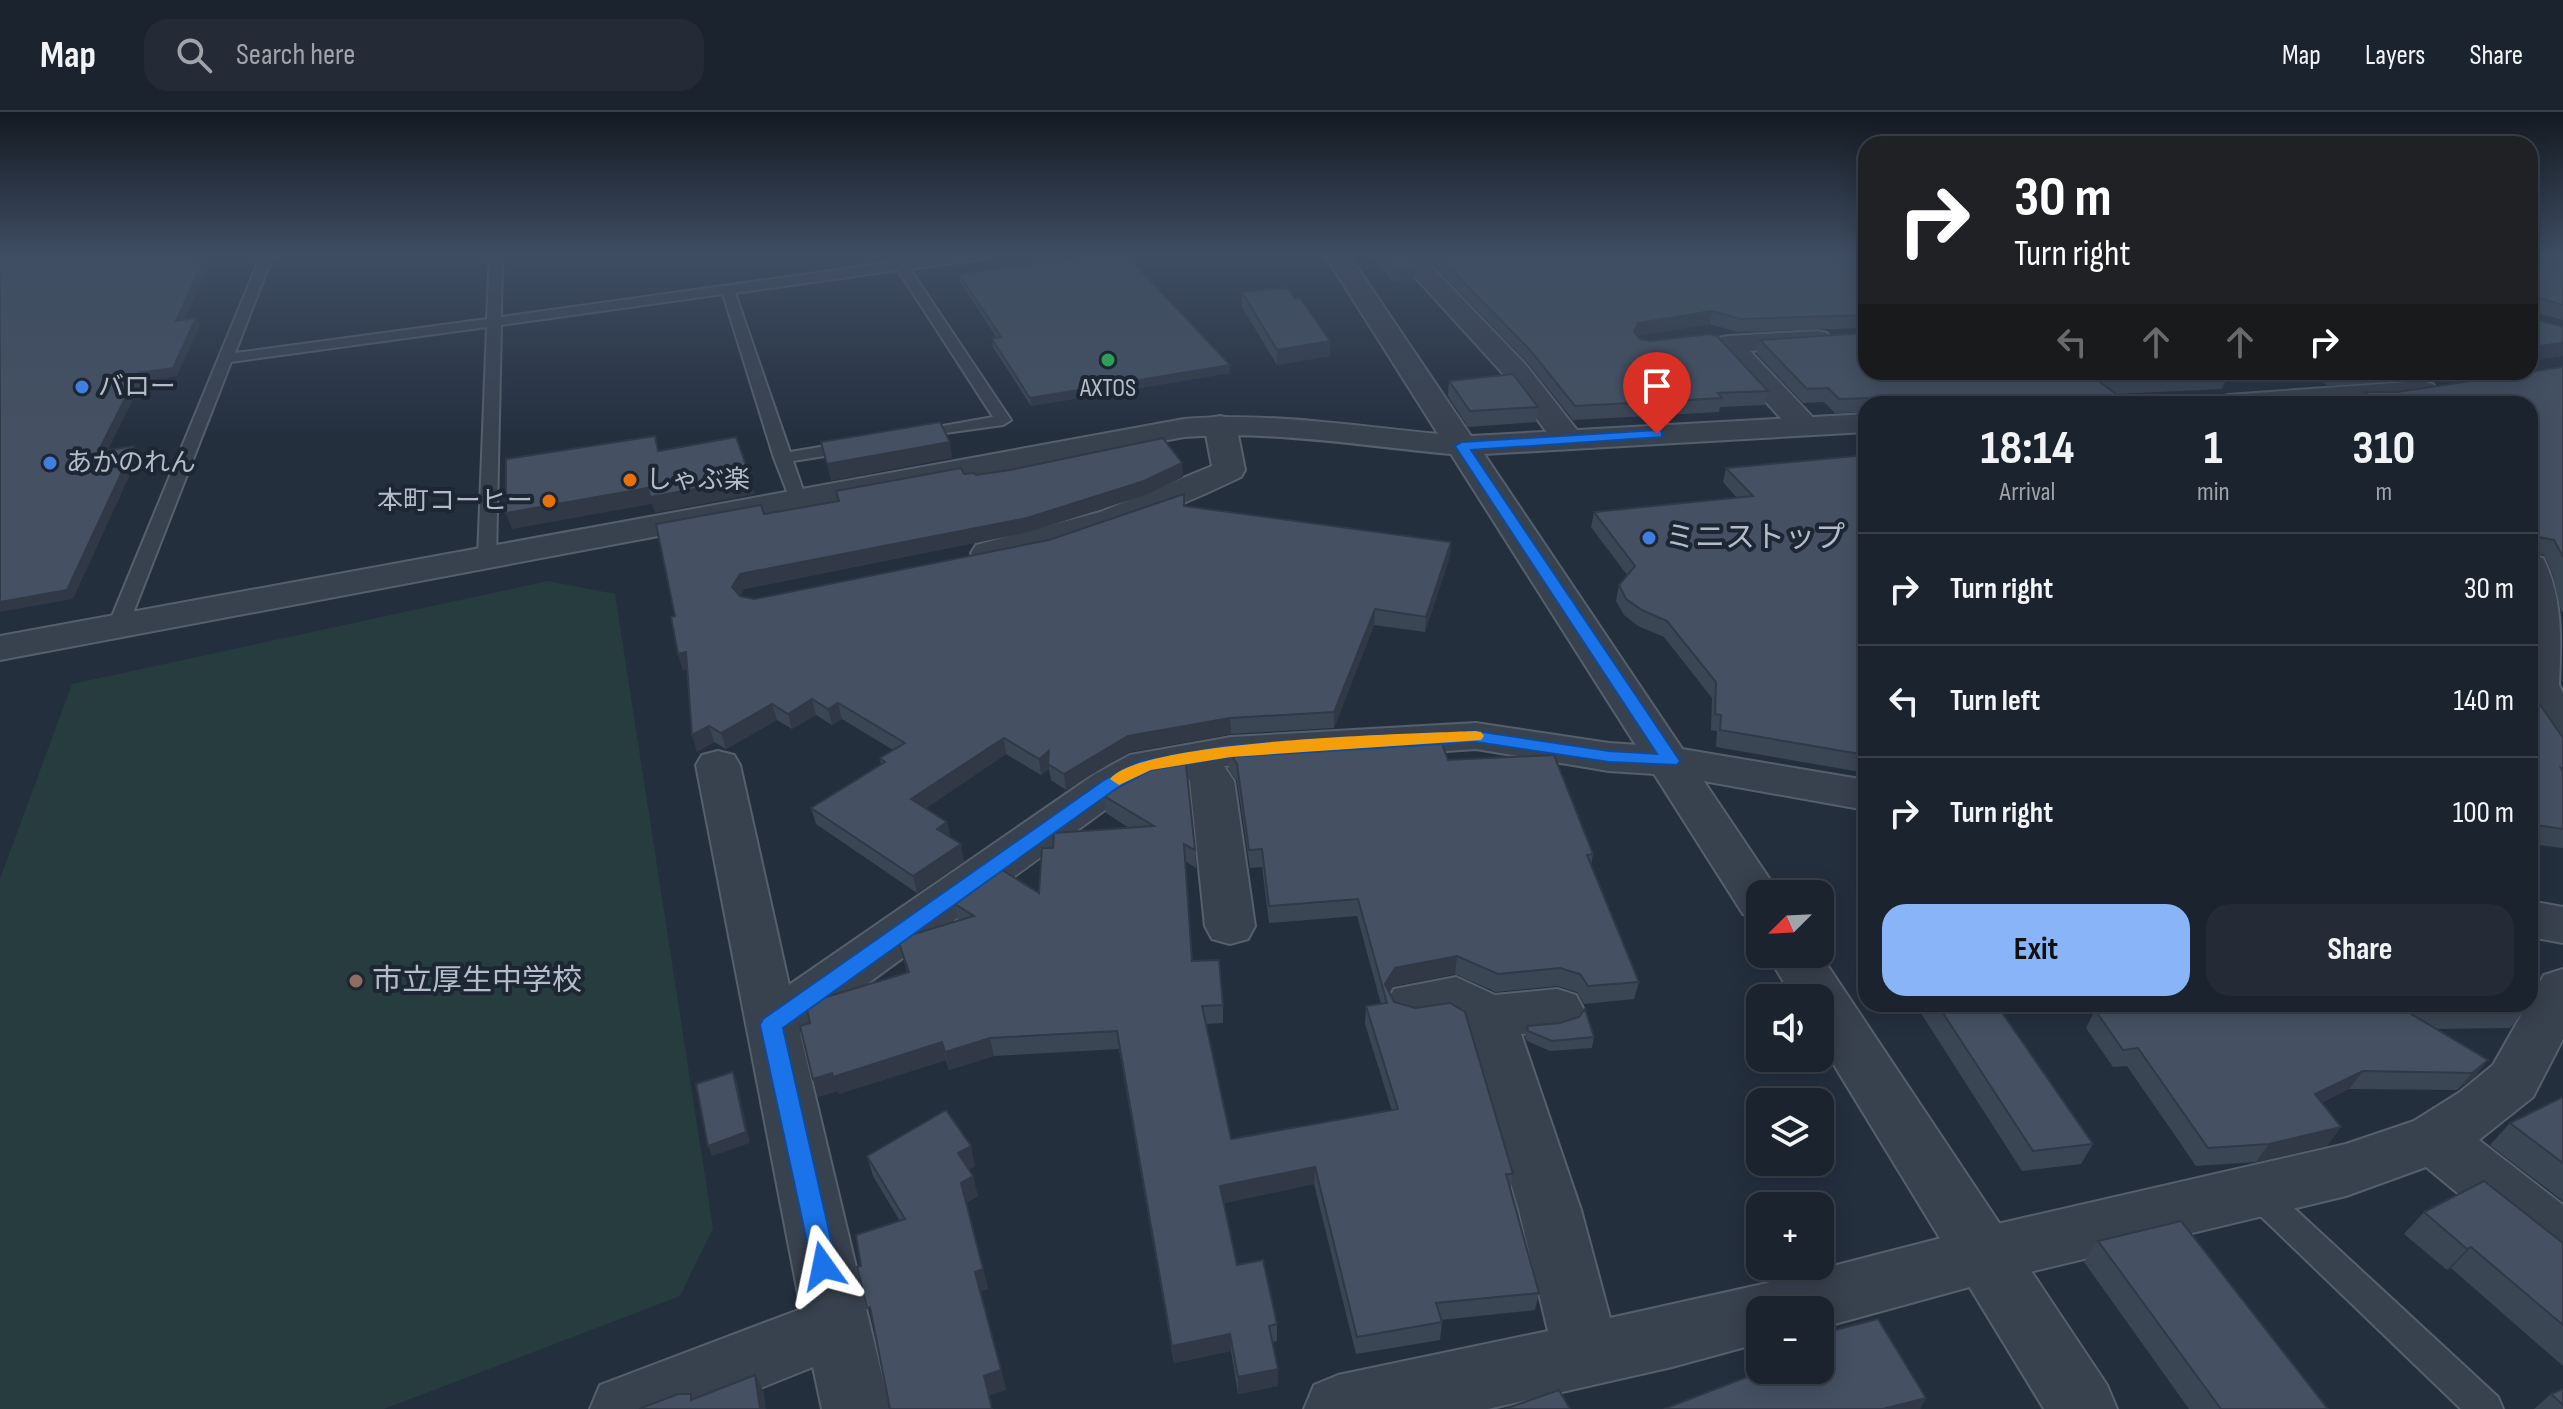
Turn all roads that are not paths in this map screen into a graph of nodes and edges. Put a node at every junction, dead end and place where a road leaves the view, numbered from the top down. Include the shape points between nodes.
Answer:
1 (243, 316) edge
2 (495, 316) edge
3 (542, 316) edge
4 (736, 316) edge
5 (934, 316) edge
6 (1377, 316) edge
7 (1464, 316) edge
8 (495, 322) junction
9 (1695, 337) edge
10 (1840, 338) edge
11 (1735, 344) junction
12 (225, 359) junction
13 (2443, 388) edge
14 (2372, 396) edge
15 (1858, 423) edge
16 (1220, 425) junction
17 (1805, 426) junction
18 (893, 439) edge
19 (1568, 439) junction
20 (861, 445) edge
21 (1462, 446) junction
22 (782, 458) junction
23 (798, 499) junction
24 (487, 558) junction
25 (960, 559) edge
26 (2544, 582) edge
27 (118, 626) junction
28 (0, 648) edge
29 (2563, 730) edge
30 (1196, 756) junction
31 (1670, 761) junction
32 (718, 765) dead end
33 (1858, 794) edge
34 (1746, 880) edge
35 (2538, 920) edge
36 (2563, 925) edge
37 (1230, 926) dead end
38 (1802, 968) edge
39 (2563, 989) edge
40 (1413, 1003) dead end
41 (1557, 1010) dead end
42 (1488, 1016) junction
43 (771, 1025) junction
44 (2434, 1139) junction
45 (2256, 1192) junction
46 (2563, 1242) edge
47 (1984, 1255) junction
48 (1827, 1296) edge
49 (1746, 1316) edge
50 (837, 1326) junction
51 (1587, 1355) junction
52 (624, 1409) edge
53 (856, 1409) edge
54 (1338, 1409) edge
55 (2083, 1409) edge
56 (2486, 1409) edge

1 - 12 lane
2 - 8 lane
3 - 8 lane
4 - 22 lane
5 - 18 lane via 1003,420
6 - 21 street
7 - 19 street via 1516,371
8 - 12 lane
8 - 24 lane
9 - 11 street via 1710,335
10 - 11 street
11 - 17 street via 1728,344
12 - 27 lane
13 - 14 street
15 - 17 street
16 - 21 street
16 - 23 street
16 - 25 street via 1229,470 1158,505 1037,544
17 - 19 street
19 - 21 street
20 - 22 lane
21 - 31 street
22 - 23 lane
23 - 24 street
24 - 27 street
26 - 29 street via 2538,685
27 - 28 street
30 - 31 street via 1476,736
30 - 37 street via 1212,781
30 - 43 street via 1146,765 1111,784
31 - 33 street
31 - 34 street
32 - 43 street
35 - 36 street
38 - 47 street
39 - 44 street via 2513,1081
40 - 42 street via 1456,997
41 - 42 street
42 - 51 street via 1550,1210
43 - 50 street
44 - 45 street via 2346,1170
44 - 46 street
45 - 47 street
45 - 56 lane
47 - 48 street
47 - 55 street
49 - 51 street
50 - 52 street
50 - 53 street
51 - 54 street

